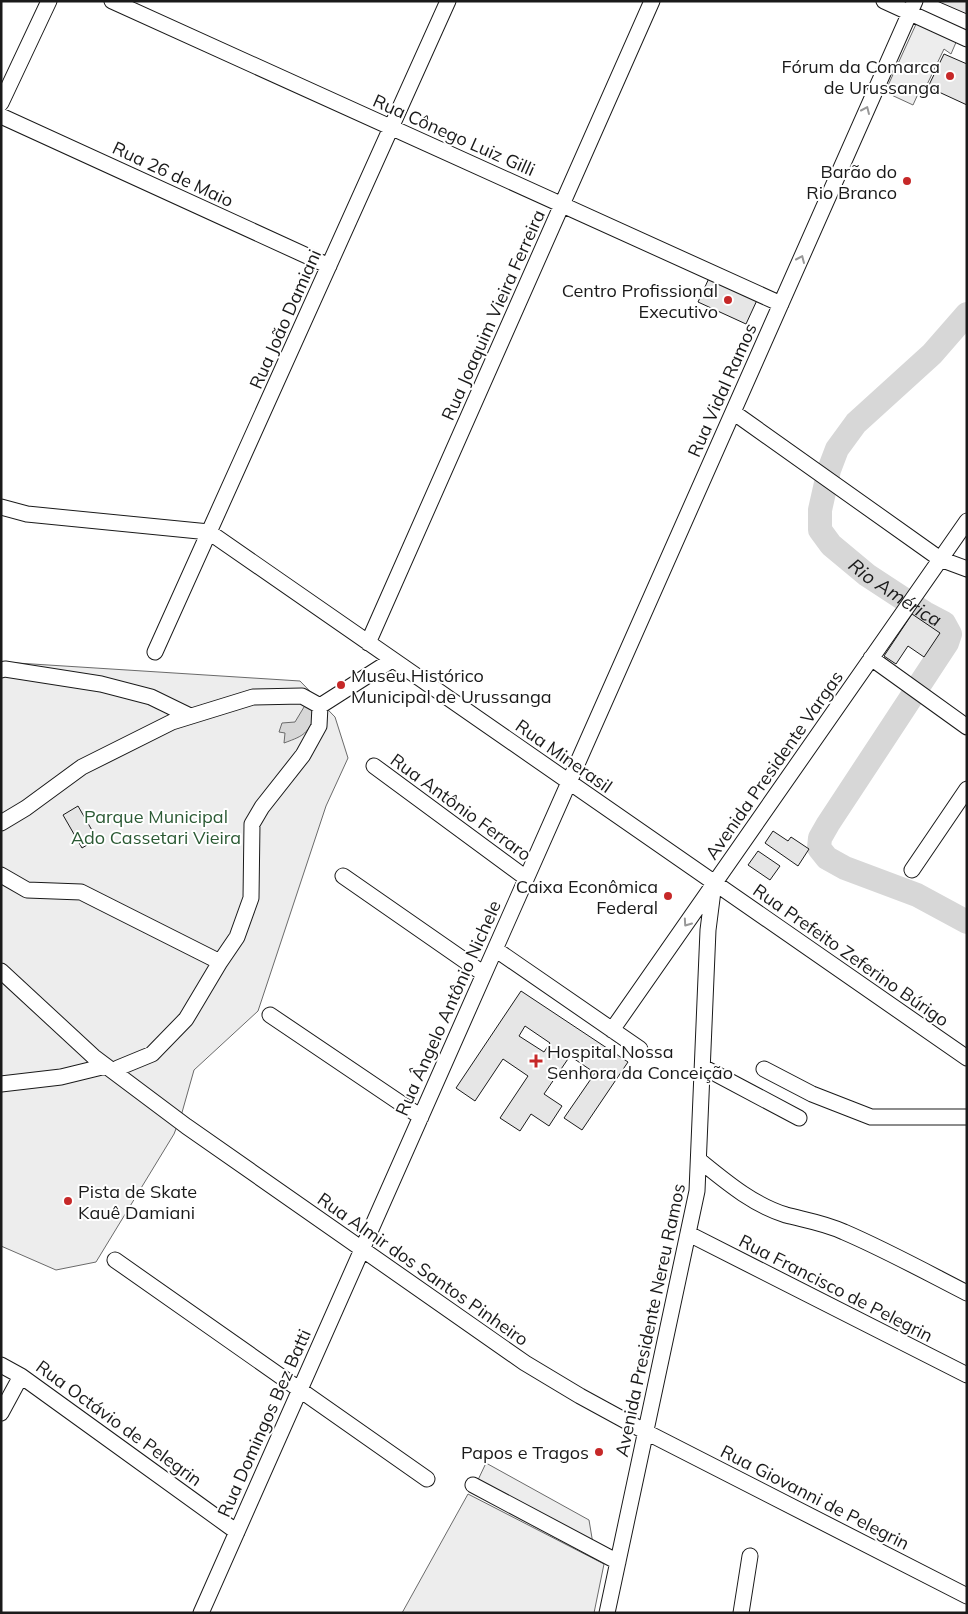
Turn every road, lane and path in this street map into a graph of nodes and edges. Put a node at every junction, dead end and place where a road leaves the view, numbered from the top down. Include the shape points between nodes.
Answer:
1 (49, 1) edge
2 (112, 1) edge
3 (448, 1) edge
4 (652, 1) edge
5 (884, 1) edge
6 (912, 7) edge
7 (967, 39) edge
8 (1, 103) edge
9 (1, 116) edge
10 (391, 128) junction
11 (562, 205) junction
12 (329, 266) junction
13 (781, 304) junction
14 (733, 412) junction
15 (1, 507) edge
16 (967, 521) edge
17 (209, 532) junction
18 (940, 559) junction
19 (967, 569) edge
20 (368, 643) junction
21 (155, 652) dead end
22 (871, 658) junction
23 (392, 660) junction
24 (1, 670) edge
25 (320, 706) junction
26 (190, 716) junction
27 (967, 727) edge
28 (374, 766) dead end
29 (569, 782) junction
30 (967, 789) edge
31 (1, 823) edge
32 (912, 870) dead end
33 (1, 875) edge
34 (343, 876) dead end
35 (526, 878) junction
36 (714, 883) junction
37 (495, 949) junction
38 (220, 962) junction
39 (1, 971) edge
40 (484, 974) junction
41 (270, 1015) dead end
42 (612, 1030) junction
43 (640, 1049) dead end
44 (967, 1058) edge
45 (703, 1067) junction
46 (764, 1068) dead end
47 (110, 1069) junction
48 (1, 1084) edge
49 (421, 1117) junction
50 (967, 1117) edge
51 (799, 1118) dead end
52 (699, 1160) junction
53 (689, 1234) junction
54 (362, 1249) junction
55 (115, 1260) dead end
56 (967, 1293) edge
57 (1, 1365) edge
58 (967, 1375) edge
59 (21, 1376) junction
60 (300, 1390) junction
61 (1, 1413) edge
62 (646, 1432) junction
63 (427, 1479) dead end
64 (473, 1485) dead end
65 (237, 1532) junction
66 (750, 1556) dead end
67 (618, 1562) junction
68 (967, 1596) edge
69 (201, 1613) edge
70 (607, 1613) edge
71 (741, 1613) edge

1 - 8 street
2 - 10 street, Rua Cônego Luiz Gilli
3 - 10 street, Rua João Damiani
4 - 11 street, Rua Joaquim Vieira Ferreira
5 - 6 street
6 - 7 street
13 -> 6 street, Rua Vidal Ramos
9 - 12 street, Rua 26 de Maio
10 - 11 street, Rua Cônego Luiz Gilli
10 - 12 street, Rua João Damiani
11 - 13 street, Rua Cônego Luiz Gilli
11 - 20 street, Rua Joaquim Vieira Ferreira
12 - 17 street, Rua João Damiani
13 - 14 street, Rua Vidal Ramos
14 - 18 street
14 - 29 street, Rua Vidal Ramos
15 - 17 street via 27,514
16 - 18 street, Avenida Presidente Vargas
17 - 20 street, Rua Minerasil
17 - 21 street, Rua João Damiani
18 - 19 street
18 - 22 street, Avenida Presidente Vargas
20 - 23 street, Rua Minerasil
22 - 27 street
22 - 36 street, Avenida Presidente Vargas
23 - 25 street
23 - 29 street, Rua Minerasil
24 - 26 street via 5,668 101,684 151,697
25 - 26 street via 302,696 253,697
25 - 38 street via 319,726 303,755 252,824 251,898 237,937
26 - 31 street via 82,767
28 - 35 street, Rua Antônio Ferraro
29 - 35 street, Rua Ângelo Antônio Nichele
29 - 36 street, Rua Minerasil
30 - 32 street
33 - 38 street via 27,890 81,892
34 - 40 street
35 - 37 street, Rua Ângelo Antônio Nichele
36 -> 42 street, Avenida Presidente Vargas
36 - 44 street, Rua Prefeito Zeferino Búrigo
36 - 45 street, Avenida Presidente Nereu Ramos via 708,930
37 - 40 street, Rua Ângelo Antônio Nichele
37 - 42 street
38 - 47 street via 186,1019 152,1054
39 - 47 street, Rua Almir dos Santos Pinheiro
40 - 49 street, Rua Ângelo Antônio Nichele
41 - 49 street
42 - 43 street
45 - 51 street
45 - 52 street, Avenida Presidente Nereu Ramos
46 - 50 street via 812,1094 872,1117
47 - 48 street
47 - 54 street, Rua Almir dos Santos Pinheiro
49 - 54 street, Rua Ângelo Antônio Nichele
52 - 53 street, Avenida Presidente Nereu Ramos
52 - 56 street via 762,1205 844,1232
53 - 58 street, Rua Francisco de Pelegrin
53 - 62 street, Avenida Presidente Nereu Ramos
54 - 60 street, Rua Domingos Bez Batti
54 - 62 street, Rua Almir dos Santos Pinheiro via 525,1363
55 - 60 street
57 - 59 street, Rua Octávio de Pelegrin
59 - 61 street
59 - 65 street, Rua Octávio de Pelegrin
60 - 63 street
60 - 65 street, Rua Domingos Bez Batti
62 - 67 street, Avenida Presidente Nereu Ramos
62 - 68 street, Rua Giovanni de Pelegrin
64 - 67 street
65 - 69 street, Rua Domingos Bez Batti
66 - 71 street
67 - 70 street, Avenida Presidente Nereu Ramos

